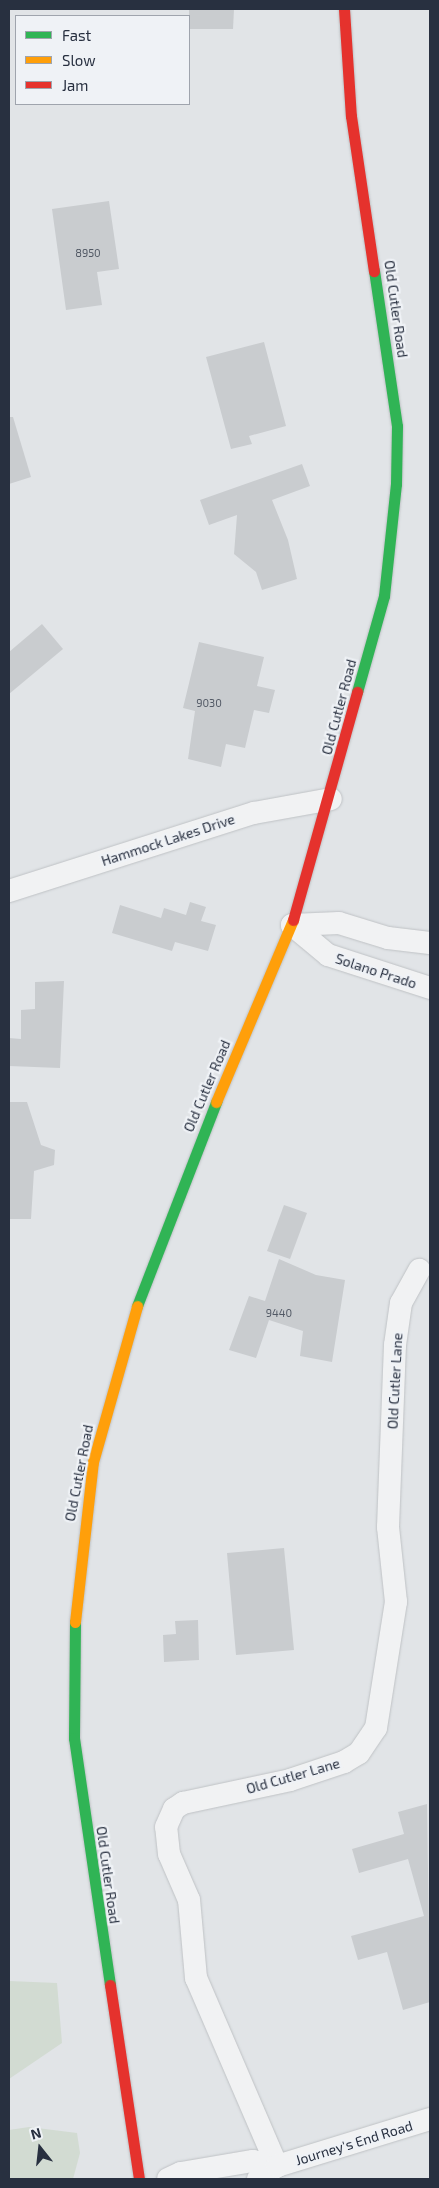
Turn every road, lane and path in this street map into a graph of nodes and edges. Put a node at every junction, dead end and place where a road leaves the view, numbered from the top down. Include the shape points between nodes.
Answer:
1 (344, 9) edge
2 (331, 799) junction
3 (9, 891) edge
4 (292, 925) junction
5 (430, 943) edge
6 (430, 988) edge
7 (419, 1270) dead end
8 (430, 2119) edge
9 (276, 2166) junction
10 (139, 2179) edge
11 (168, 2179) edge
12 (258, 2179) edge

1 - 2 main road, Old Cutler Road via 351,116 397,426 396,484 384,596
2 - 3 street, Hammock Lakes Drive via 254,813
2 - 4 main road, Old Cutler Road
4 - 5 street via 339,923 388,938
4 - 6 street, Solano Prado via 328,955
4 - 10 main road, Old Cutler Road via 201,1138 123,1344 93,1462 80,1551 73,1644 74,1738
7 - 9 street, Old Cutler Lane via 401,1303 396,1345 388,1527 396,1602 376,1728 359,1752 344,1762 290,1780 183,1803 174,1809 166,1827 169,1854 189,1900 196,1978
8 - 9 street, Journey's End Road
9 - 11 street, Journey's End Road via 253,2161 180,2173
9 - 12 street, Journey's End Road

